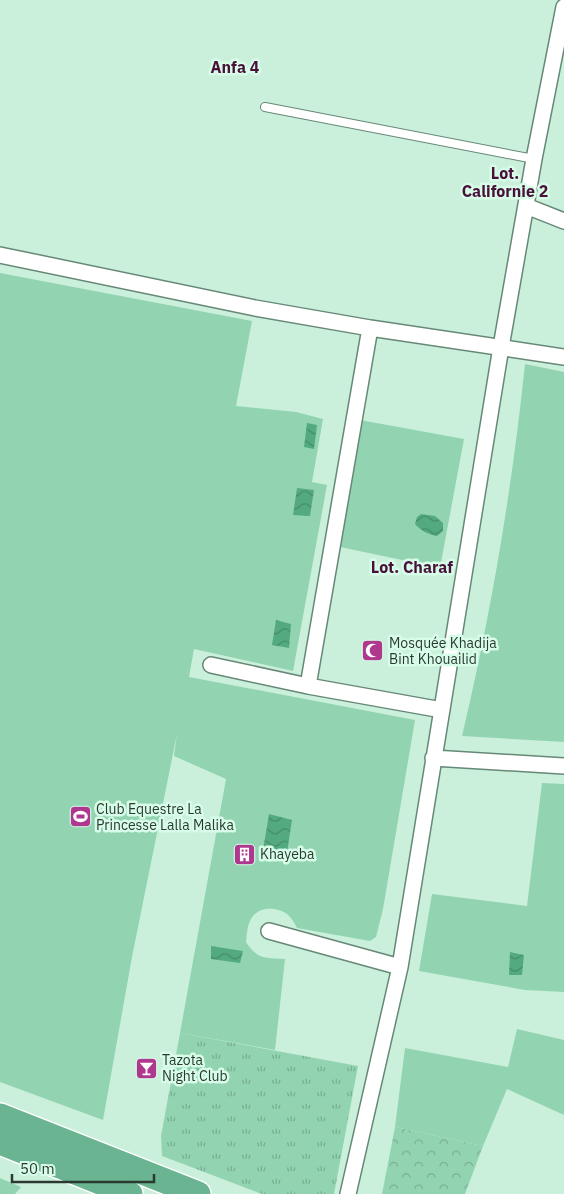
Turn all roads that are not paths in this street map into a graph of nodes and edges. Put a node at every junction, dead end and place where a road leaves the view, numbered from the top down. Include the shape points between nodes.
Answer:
1 (564, 7) edge
2 (265, 107) dead end
3 (534, 159) junction
4 (526, 206) junction
5 (564, 221) edge
6 (0, 255) edge
7 (370, 328) junction
8 (502, 347) junction
9 (564, 357) edge
10 (211, 665) dead end
11 (308, 686) junction
12 (442, 710) junction
13 (433, 758) junction
14 (564, 766) edge
15 (269, 932) dead end
16 (400, 967) junction
17 (1, 1127) edge
18 (130, 1194) edge
19 (198, 1194) edge
20 (348, 1194) edge

1 - 3 street
2 - 3 lane
3 - 4 street
4 - 5 street
4 - 8 street
6 - 7 street via 247,307
7 - 8 street
7 - 11 street
8 - 9 street
8 - 12 street
10 - 11 street
11 - 12 street
12 - 13 street
13 - 14 street
13 - 16 street
15 - 16 street
16 - 20 street
17 - 18 highway
17 - 19 highway

